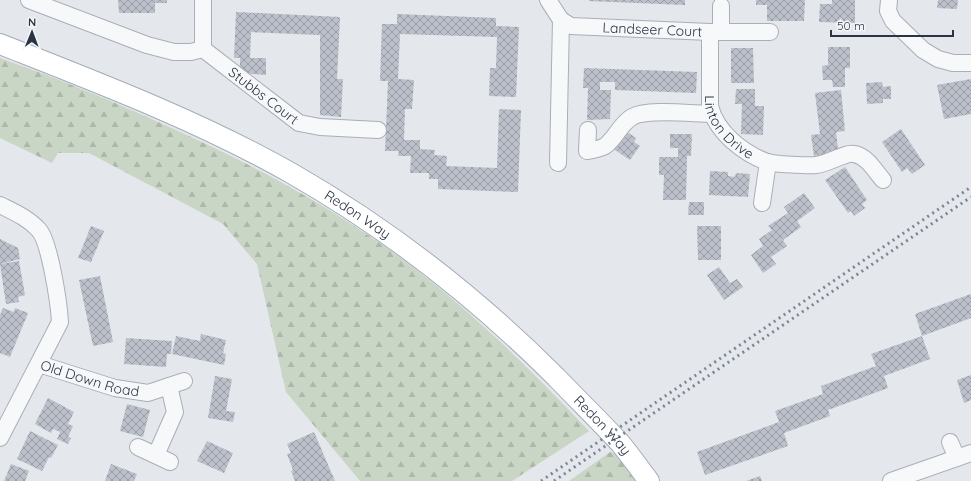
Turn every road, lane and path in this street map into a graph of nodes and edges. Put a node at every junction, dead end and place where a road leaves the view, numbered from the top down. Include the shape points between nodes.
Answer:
1 (29, 0) edge
2 (203, 0) edge
3 (548, 0) edge
4 (889, 0) edge
5 (721, 6) dead end
6 (561, 20) junction
7 (715, 32) junction
8 (770, 32) dead end
9 (0, 44) edge
10 (203, 49) junction
11 (971, 63) edge
12 (712, 114) junction
13 (378, 130) dead end
14 (588, 130) dead end
15 (768, 162) junction
16 (558, 163) dead end
17 (883, 180) dead end
18 (762, 203) dead end
19 (0, 205) edge
20 (39, 364) junction
21 (184, 381) dead end
22 (169, 386) junction
23 (0, 438) edge
24 (950, 442) dead end
25 (138, 447) dead end
26 (964, 455) edge
27 (896, 480) edge
28 (648, 481) edge

1 - 10 street via 147,45 174,52
2 - 10 street
3 - 6 street
4 - 11 street via 888,11 892,21 938,59
5 - 7 street, Linton Drive
6 - 7 street, Landseer Court via 571,26
6 - 16 street
7 - 8 street, Landseer Court
7 - 12 street, Linton Drive via 710,106
9 - 28 main road, Redon Way via 135,98 215,134 291,174 370,223 434,268 514,336 621,444
10 - 13 street, Stubbs Court via 300,123 320,127
12 - 14 street via 656,113 633,116 604,146 587,151
12 - 15 street, Linton Drive via 731,140
15 - 17 street, Linton Drive via 815,166 847,154 854,154 862,156
15 - 18 street
19 - 20 street, Old Down Road via 23,216 44,238 60,308 60,322
20 - 22 street, Old Down Road via 114,388 148,393
20 - 23 street
21 - 22 street, Old Down Road
22 - 25 street via 175,412 163,458
24 - 26 street
26 - 27 street

